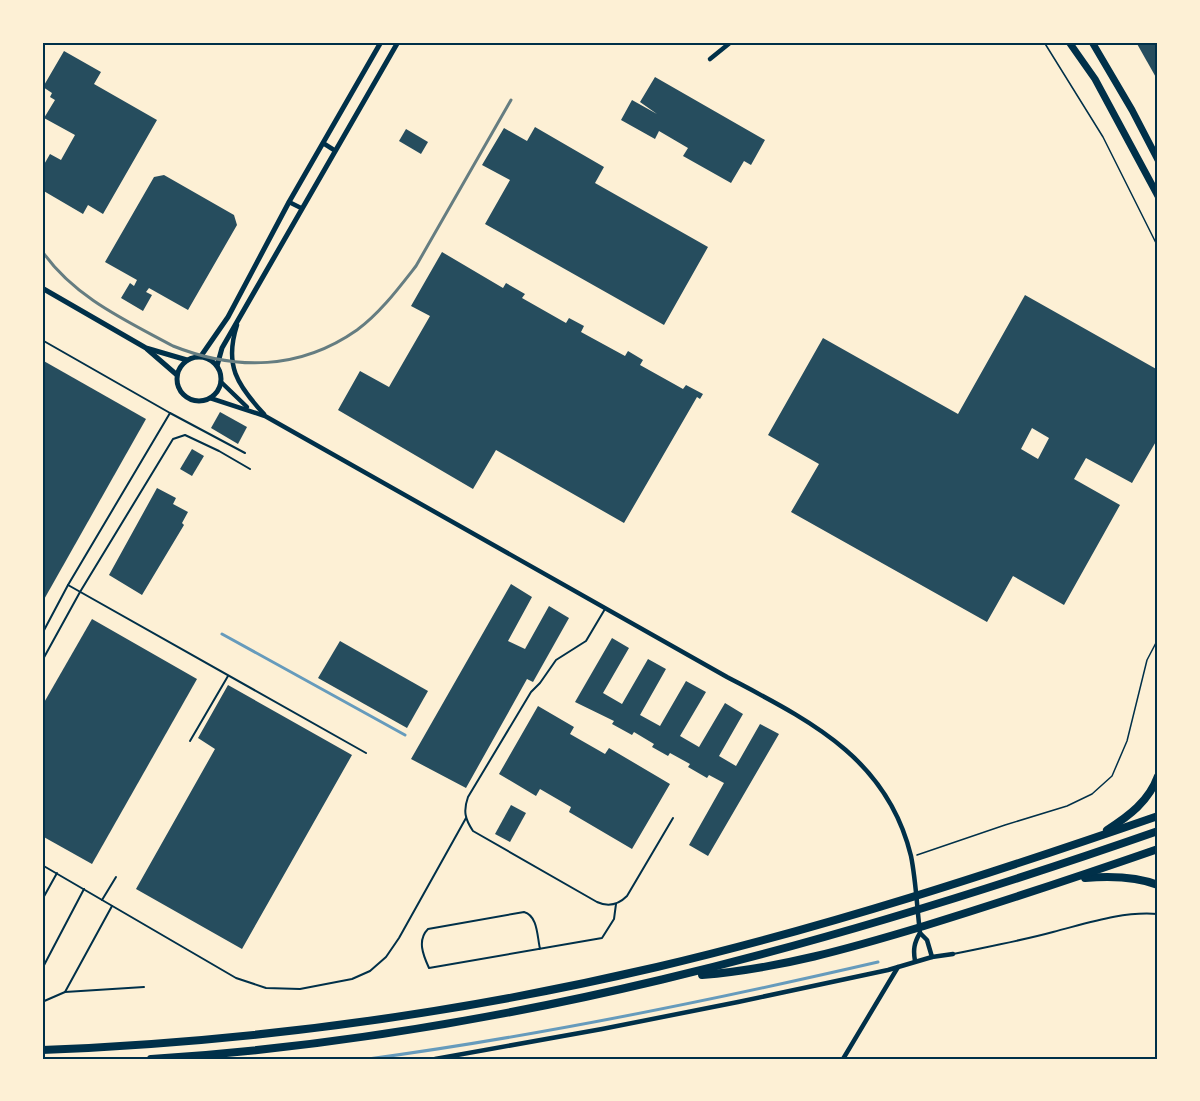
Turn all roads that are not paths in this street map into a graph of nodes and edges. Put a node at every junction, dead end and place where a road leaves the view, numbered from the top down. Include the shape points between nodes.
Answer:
1 (381, 42) edge
2 (398, 42) edge
3 (731, 42) edge
4 (1069, 42) edge
5 (1092, 42) edge
6 (710, 59) dead end
7 (323, 143) junction
8 (334, 150) junction
9 (1158, 160) edge
10 (1158, 196) edge
11 (289, 202) junction
12 (301, 208) junction
13 (260, 254) junction
14 (272, 261) junction
15 (42, 288) edge
16 (237, 323) junction
17 (42, 340) edge
18 (146, 348) junction
19 (201, 356) junction
20 (187, 360) junction
21 (218, 366) junction
22 (177, 375) junction
23 (221, 382) junction
24 (210, 398) junction
25 (249, 409) junction
26 (170, 413) junction
27 (265, 416) junction
28 (245, 453) dead end
29 (250, 469) dead end
30 (68, 585) junction
31 (80, 592) junction
32 (606, 608) junction
33 (42, 634) edge
34 (42, 661) edge
35 (228, 674) junction
36 (190, 741) dead end
37 (366, 753) dead end
38 (1158, 776) edge
39 (1158, 816) edge
40 (466, 818) junction
41 (673, 818) dead end
42 (1158, 831) edge
43 (1099, 836) junction
44 (1158, 849) edge
45 (42, 865) edge
46 (57, 873) junction
47 (116, 877) dead end
48 (1071, 878) junction
49 (1158, 885) edge
50 (84, 889) junction
51 (42, 900) edge
52 (102, 900) junction
53 (616, 904) junction
54 (112, 906) junction
55 (1158, 914) edge
56 (920, 933) junction
57 (540, 949) junction
58 (953, 954) joint
59 (932, 957) junction
60 (915, 961) junction
61 (898, 967) junction
62 (42, 969) edge
63 (679, 976) junction
64 (144, 987) dead end
65 (64, 992) junction
66 (42, 1002) edge
67 (42, 1050) edge
68 (151, 1059) edge
69 (435, 1059) edge
70 (843, 1059) edge

1 - 7 street
2 - 8 street
3 - 6 street
4 - 10 highway via 1095,79
5 - 9 highway
7 - 8 street
7 - 11 street
8 - 12 street
11 - 12 street
11 - 13 street
12 - 14 street
13 - 14 street
13 - 19 street via 228,317
14 - 16 street
15 - 18 street
16 - 21 street via 222,348
16 - 27 street via 232,344 234,371 246,395
17 - 26 lane
18 - 20 street
18 - 22 street
19 - 20 street
19 - 21 street
20 - 22 street
21 - 23 street
22 - 24 street via 179,389 188,398
23 - 24 street
23 - 25 street
24 - 25 street
25 - 27 street
26 - 28 lane
26 - 30 lane
27 - 32 street
29 - 31 lane via 185,435 173,439
30 - 31 lane
30 - 33 lane
31 - 34 lane
31 - 35 lane
32 - 40 lane via 586,641 556,660 531,692 468,797 464,807
32 - 56 street via 798,715 855,758 882,789 903,829 911,857
35 - 36 lane
35 - 37 lane
38 - 43 highway via 1140,805
39 - 43 highway
40 - 53 lane via 473,831 586,896 603,904
40 - 54 lane via 386,957 370,971 352,979 300,989 266,988 236,978
41 - 53 lane via 627,896
42 - 63 highway via 890,919
43 - 67 highway via 813,926 668,964 489,1001 321,1027
44 - 48 highway
45 - 46 lane
46 - 50 lane
46 - 51 lane
47 - 52 lane
48 - 49 highway via 1118,877
48 - 63 highway via 832,952 728,973
50 - 52 lane
50 - 62 lane
52 - 54 lane
53 - 57 lane via 614,919 602,938
54 - 65 lane
55 - 58 lane via 1099,920
56 - 59 street via 927,939
56 - 60 street via 913,953
57 - 57 lane via 429,968 422,943 428,929 524,912 534,921
58 - 59 street
59 - 60 street
60 - 61 street
61 - 69 street via 738,1002
61 - 70 street
63 - 68 highway via 428,1027
64 - 65 lane
65 - 66 lane

